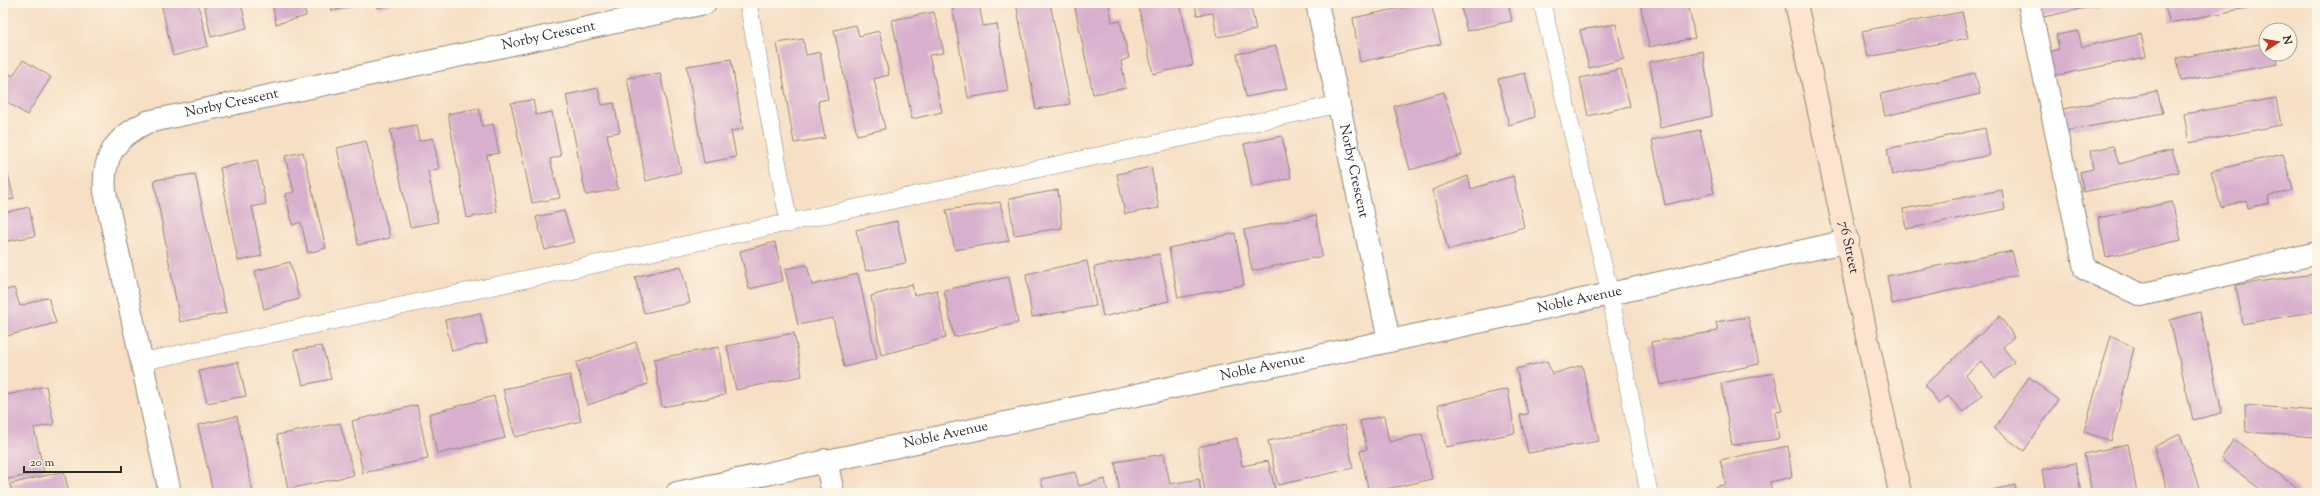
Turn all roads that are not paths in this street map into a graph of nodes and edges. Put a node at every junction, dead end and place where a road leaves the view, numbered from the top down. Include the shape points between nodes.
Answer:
1 (705, 3) edge
2 (748, 3) edge
3 (1317, 3) edge
4 (1542, 3) edge
5 (1796, 3) edge
6 (2029, 3) edge
7 (1339, 104) junction
8 (789, 224) junction
9 (1848, 240) junction
10 (2317, 253) edge
11 (1610, 294) junction
12 (1389, 340) junction
13 (141, 362) junction
14 (826, 460) junction
15 (170, 493) edge
16 (678, 493) edge
17 (833, 493) edge
18 (1649, 493) edge
19 (1900, 493) edge

1 - 13 street, Norby Crescent via 146,122 134,128 112,149 104,180
2 - 8 lane
3 - 7 street, Norby Crescent
4 - 11 lane
5 - 9 street, 76 Street
6 - 10 street via 2085,269 2141,295
7 - 8 lane
7 - 12 street, Norby Crescent
8 - 13 lane
9 - 11 street, Noble Avenue
9 - 19 street, 76 Street
11 - 12 street, Noble Avenue
11 - 18 lane
12 - 14 street, Noble Avenue
13 - 15 street, Norby Crescent
14 - 16 street, Noble Avenue
14 - 17 street

